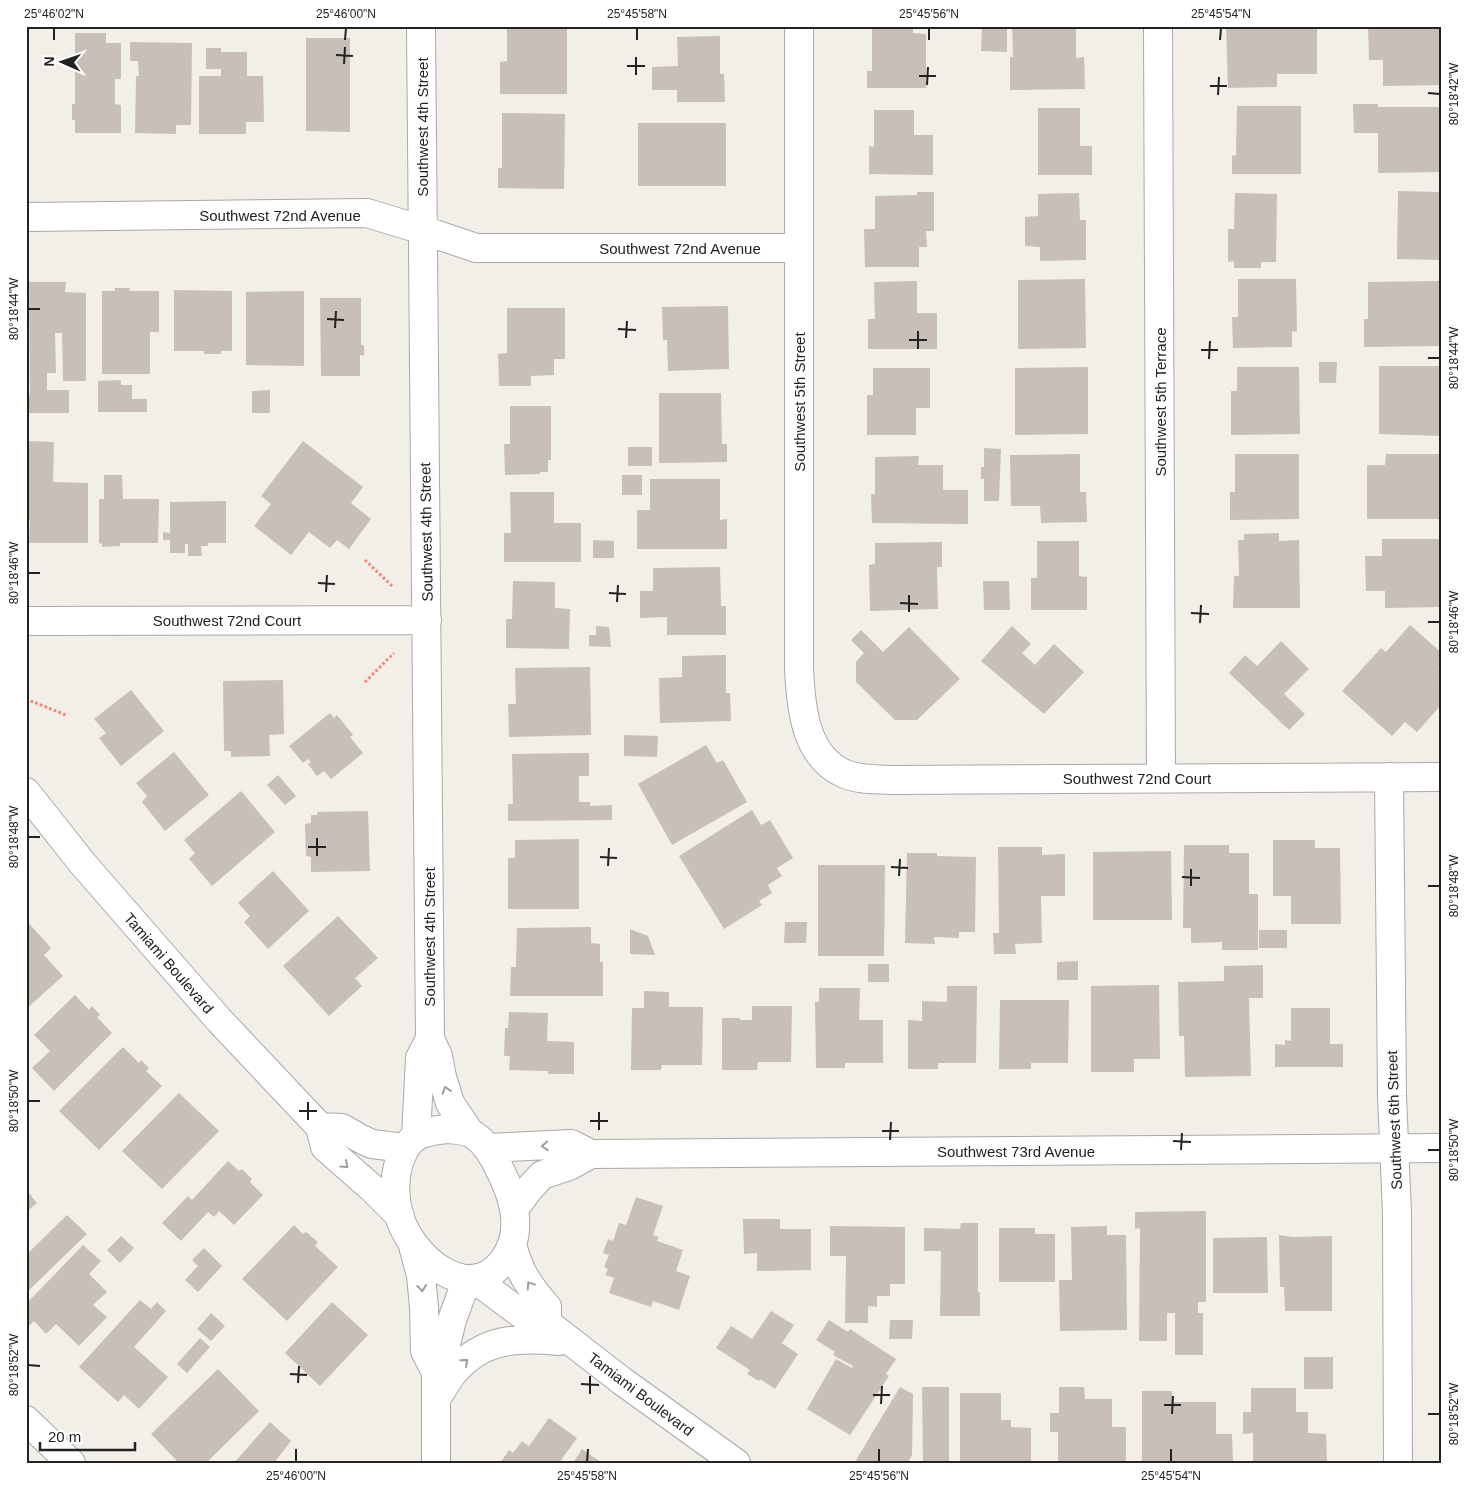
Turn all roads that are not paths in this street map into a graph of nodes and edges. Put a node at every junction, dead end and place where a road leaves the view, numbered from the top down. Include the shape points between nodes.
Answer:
1 (421, 26) edge
2 (798, 26) edge
3 (1158, 26) edge
4 (26, 217) edge
5 (423, 230) junction
6 (799, 248) junction
7 (427, 620) junction
8 (26, 621) edge
9 (834, 768) joint
10 (1389, 777) junction
11 (1442, 777) edge
12 (1161, 778) junction
13 (26, 792) edge
14 (430, 1039) junction
15 (320, 1126) junction
16 (479, 1140) junction
17 (410, 1142) junction
18 (1395, 1148) junction
19 (1442, 1148) edge
20 (591, 1154) junction
21 (515, 1208) junction
22 (400, 1216) junction
23 (411, 1241) junction
24 (512, 1245) junction
25 (471, 1279) junction
26 (547, 1323) junction
27 (573, 1342) junction
28 (436, 1372) junction
29 (436, 1400) junction
30 (26, 1420) edge
31 (71, 1463) edge
32 (436, 1463) edge
33 (736, 1463) edge
34 (1398, 1463) edge

1 - 5 street, Southwest 4th Street
2 - 6 street, Southwest 5th Street
3 - 12 street, Southwest 5th Terrace
4 - 5 street, Southwest 72nd Avenue via 367,214
5 - 6 street, Southwest 72nd Avenue via 476,248
5 - 7 street, Southwest 4th Street
6 - 9 street, Southwest 5th Street via 800,694 803,716 815,747
7 - 8 street, Southwest 72nd Court
7 - 14 street, Southwest 4th Street
9 - 12 street, Southwest 72nd Court via 858,777 892,780
10 - 11 street, Southwest 72nd Court
10 - 12 street, Southwest 72nd Court
10 - 18 street, Southwest 6th Street
13 - 15 street, Tamiami Boulevard via 83,864 212,1012
16 -> 14 street, Southwest 4th Street via 450,1102
14 - 17 street, Southwest 4th Street via 420,1058
15 - 17 street via 342,1128 372,1144
15 -> 22 street, Tamiami Boulevard via 325,1147
16 - 17 street via 448,1129 430,1131
20 -> 16 street, Southwest 73rd Avenue via 571,1144
16 - 21 street via 504,1177
17 - 22 street via 400,1158 396,1179
18 - 19 street, Southwest 73rd Avenue
18 - 20 street, Southwest 73rd Avenue
18 - 34 street, Southwest 6th Street
20 - 21 street, Southwest 73rd Avenue via 542,1175
21 - 24 street
22 - 23 street
23 - 25 street via 445,1272
23 -> 28 street via 421,1276 425,1351
24 - 25 street via 494,1270 486,1276
26 -> 24 street via 547,1306 530,1287
25 - 26 street, Tamiami Boulevard via 532,1322
25 - 28 street via 452,1320
26 - 27 street, Tamiami Boulevard
29 -> 27 street via 453,1373 467,1359 494,1344 533,1338
27 - 33 street, Tamiami Boulevard
28 - 29 street
29 - 32 street
30 - 31 street

